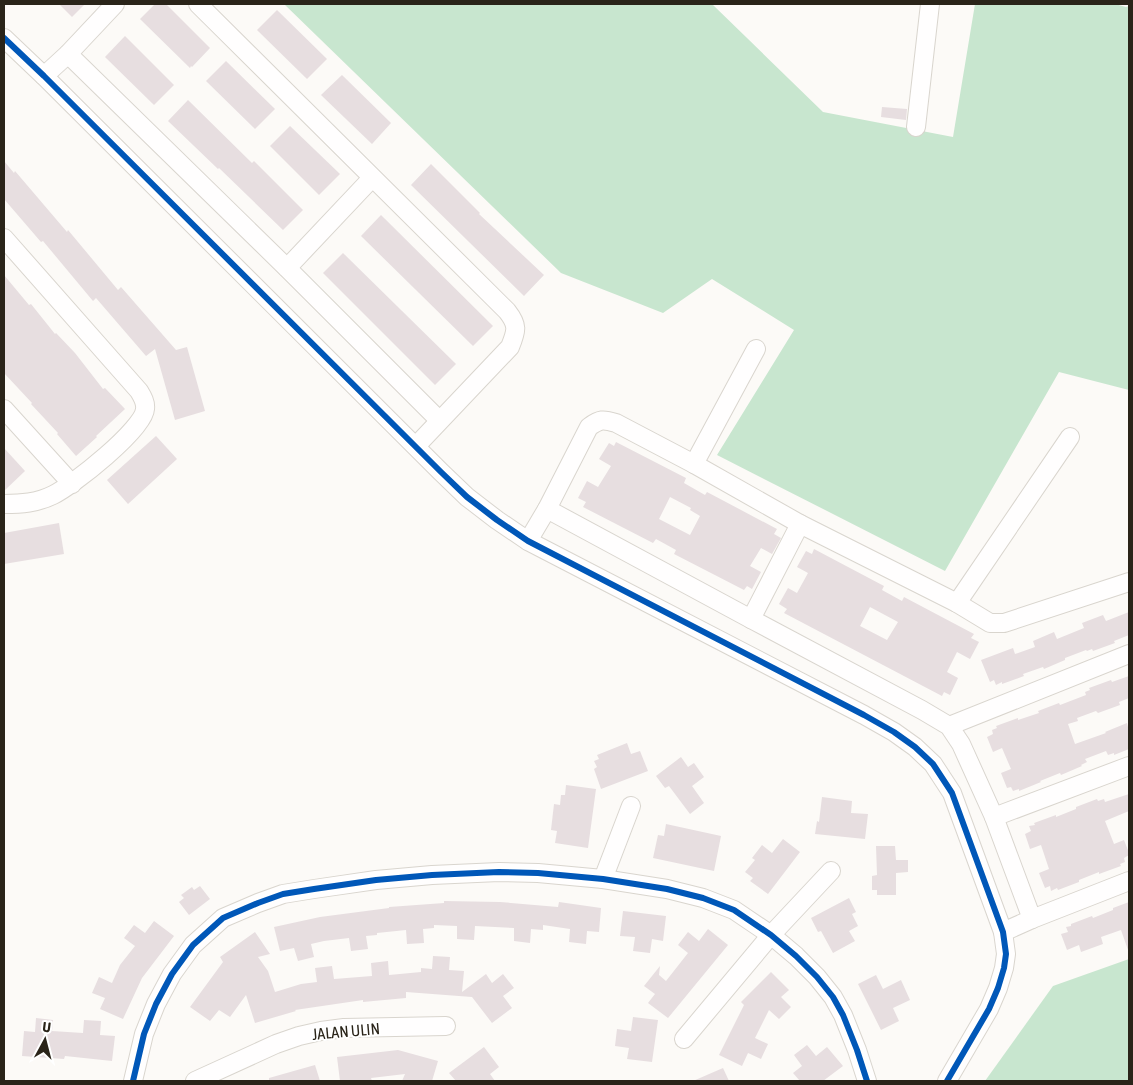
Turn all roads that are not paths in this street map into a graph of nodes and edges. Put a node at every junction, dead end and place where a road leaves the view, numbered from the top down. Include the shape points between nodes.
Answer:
1 (115, 4) edge
2 (198, 4) edge
3 (930, 4) edge
4 (4, 38) edge
5 (68, 54) junction
6 (44, 76) junction
7 (916, 127) dead end
8 (372, 178) junction
9 (4, 238) edge
10 (287, 268) junction
11 (756, 349) dead end
12 (4, 409) edge
13 (439, 420) junction
14 (1070, 437) dead end
15 (416, 446) junction
16 (694, 464) junction
17 (72, 484) junction
18 (4, 504) edge
19 (547, 509) junction
20 (800, 524) junction
21 (528, 541) junction
22 (1129, 582) edge
23 (957, 603) junction
24 (750, 619) junction
25 (1129, 654) edge
26 (949, 726) junction
27 (1129, 766) edge
28 (631, 806) dead end
29 (994, 817) junction
30 (831, 871) dead end
31 (603, 879) junction
32 (1129, 881) edge
33 (1032, 919) junction
34 (1003, 932) junction
35 (771, 935) junction
36 (446, 1026) dead end
37 (684, 1039) dead end
38 (133, 1081) edge
39 (196, 1081) edge
40 (867, 1081) edge
41 (947, 1081) edge

1 - 5 street
2 - 8 street
3 - 7 street
4 - 6 street
5 - 6 street
5 - 10 street
6 - 15 street
8 - 10 street
8 - 13 street via 514,320 516,328 510,346
9 - 17 street via 144,399 143,416 136,425
10 - 13 street
11 - 16 street
12 - 17 street
13 - 15 street
14 - 23 street
15 - 21 street via 467,497
16 - 19 street via 616,423 598,421 589,427
16 - 20 street
17 - 18 street via 36,502
19 - 21 street
19 - 24 street
20 - 23 street
20 - 24 street
21 - 34 street via 864,715 915,748 933,764 952,793
22 - 23 street via 1004,623 990,623
24 - 26 street
25 - 26 street
26 - 29 street via 961,744
27 - 29 street
28 - 31 street
29 - 33 street
30 - 35 street
31 - 35 street via 702,898 734,910
31 - 38 street via 499,872 376,880 283,894 223,918 193,945 172,974 144,1034
32 - 33 street
33 - 34 street
34 - 41 street via 1006,954 998,988
35 - 37 street
35 - 40 street via 817,977 833,997 843,1015
36 - 39 street, JALAN ULIN via 321,1031 276,1044

